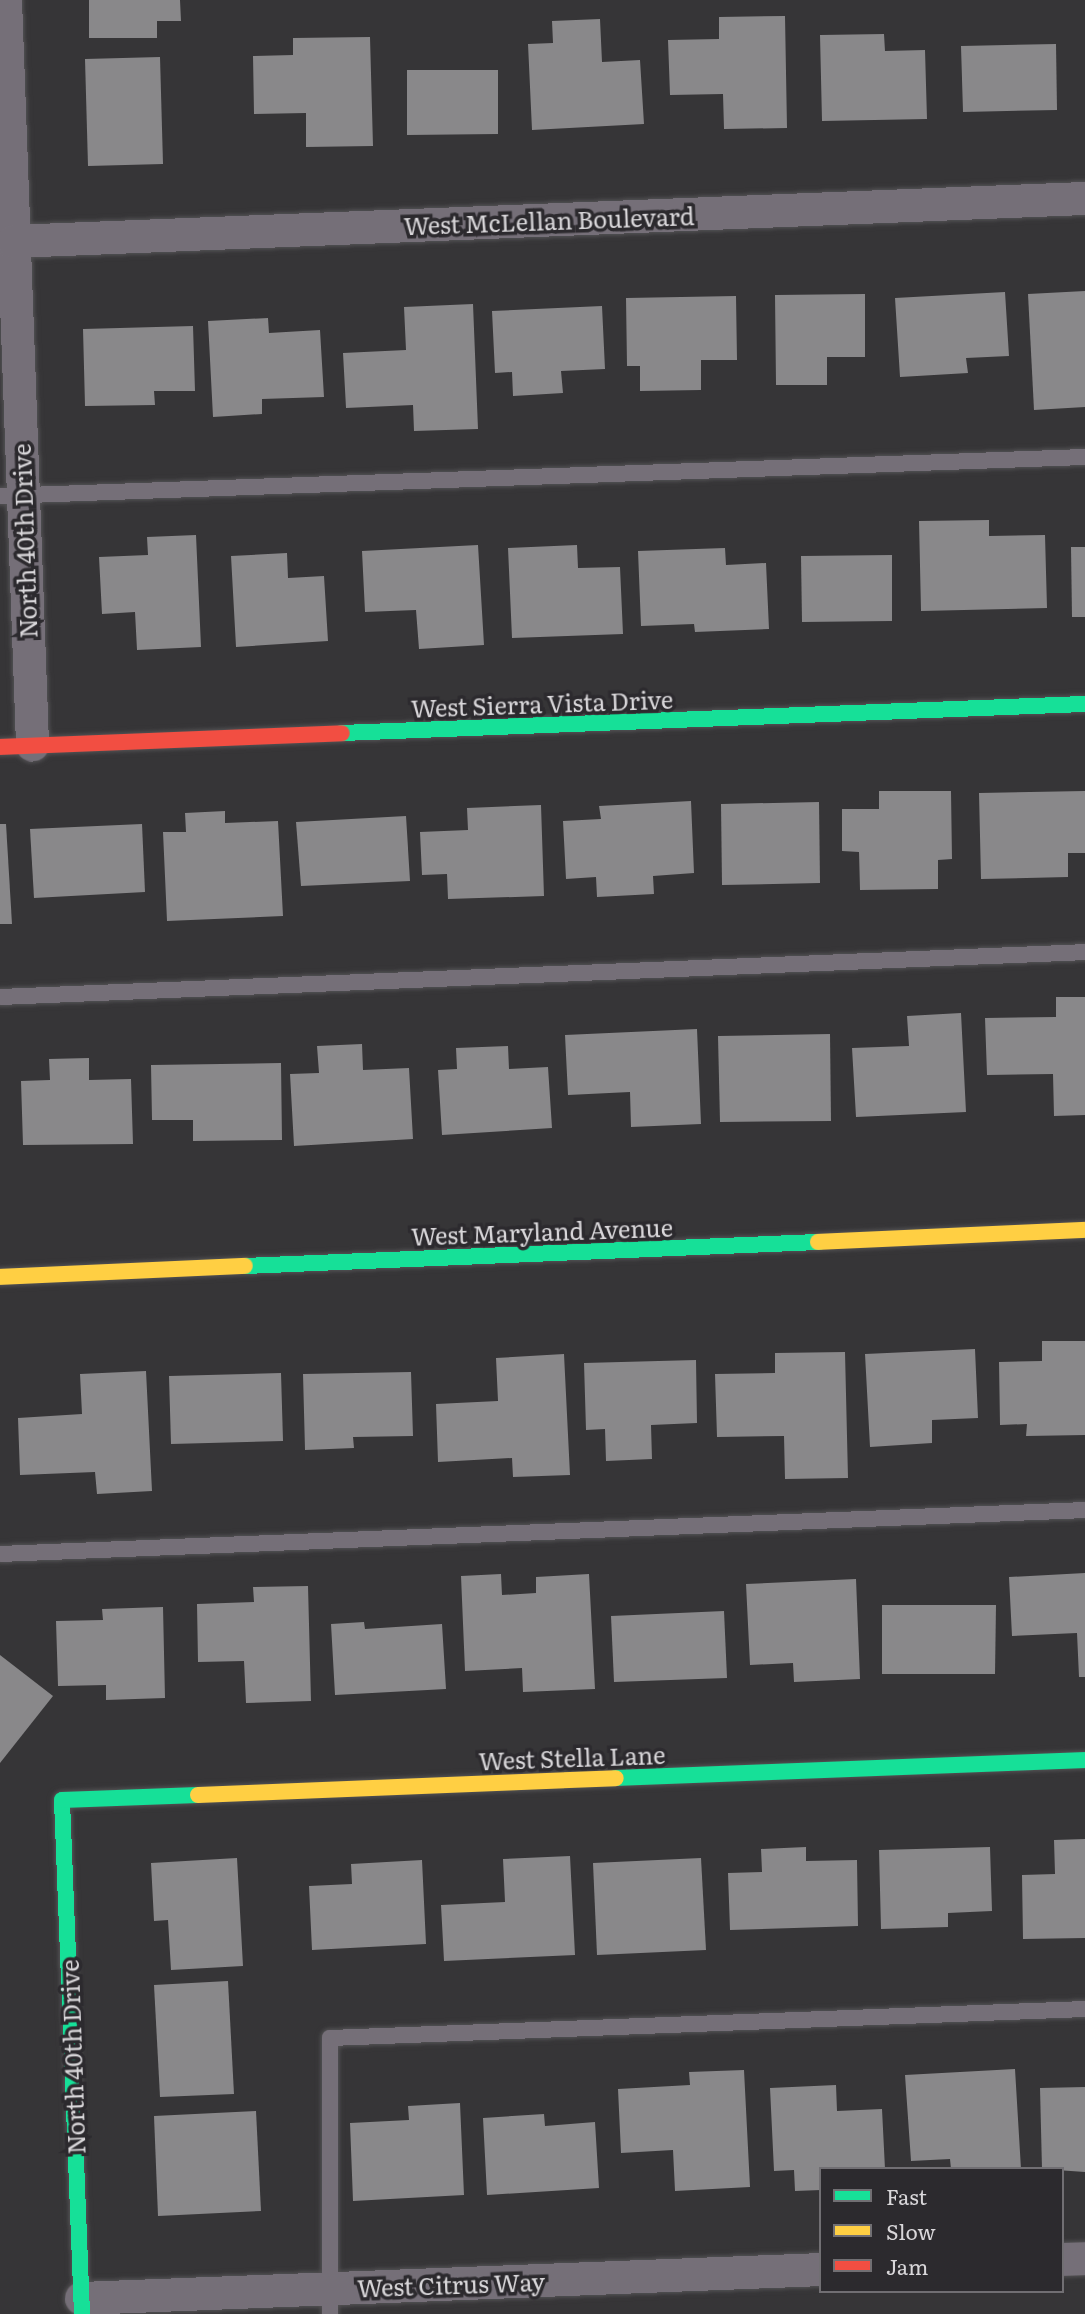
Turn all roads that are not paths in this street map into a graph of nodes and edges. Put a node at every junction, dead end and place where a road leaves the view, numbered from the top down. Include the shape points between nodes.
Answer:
1 (5, 0) edge
2 (1085, 198) edge
3 (13, 241) junction
4 (1085, 457) edge
5 (11, 496) edge
6 (1085, 704) edge
7 (16, 746) edge
8 (1085, 952) edge
9 (0, 997) edge
10 (1085, 1230) edge
11 (0, 1277) edge
12 (1085, 1510) edge
13 (0, 1554) edge
14 (1085, 1760) edge
15 (62, 1800) joint
16 (1085, 2009) edge
17 (1064, 2259) edge
18 (1085, 2259) edge
19 (819, 2269) edge
20 (330, 2301) edge
21 (82, 2306) edge

1 - 3 street, North 40th Drive
2 - 3 street, West McLellan Boulevard
3 - 5 street, North 40th Drive
4 - 5 lane
5 - 7 street, North 40th Drive
6 - 7 street, West Sierra Vista Drive
8 - 9 lane
10 - 11 street, West Maryland Avenue
12 - 13 lane
14 - 15 street, West Stella Lane
15 - 21 street, North 40th Drive
16 - 20 lane via 330,2038
17 - 18 street
19 - 20 street, West Citrus Way
20 - 21 street, West Citrus Way

